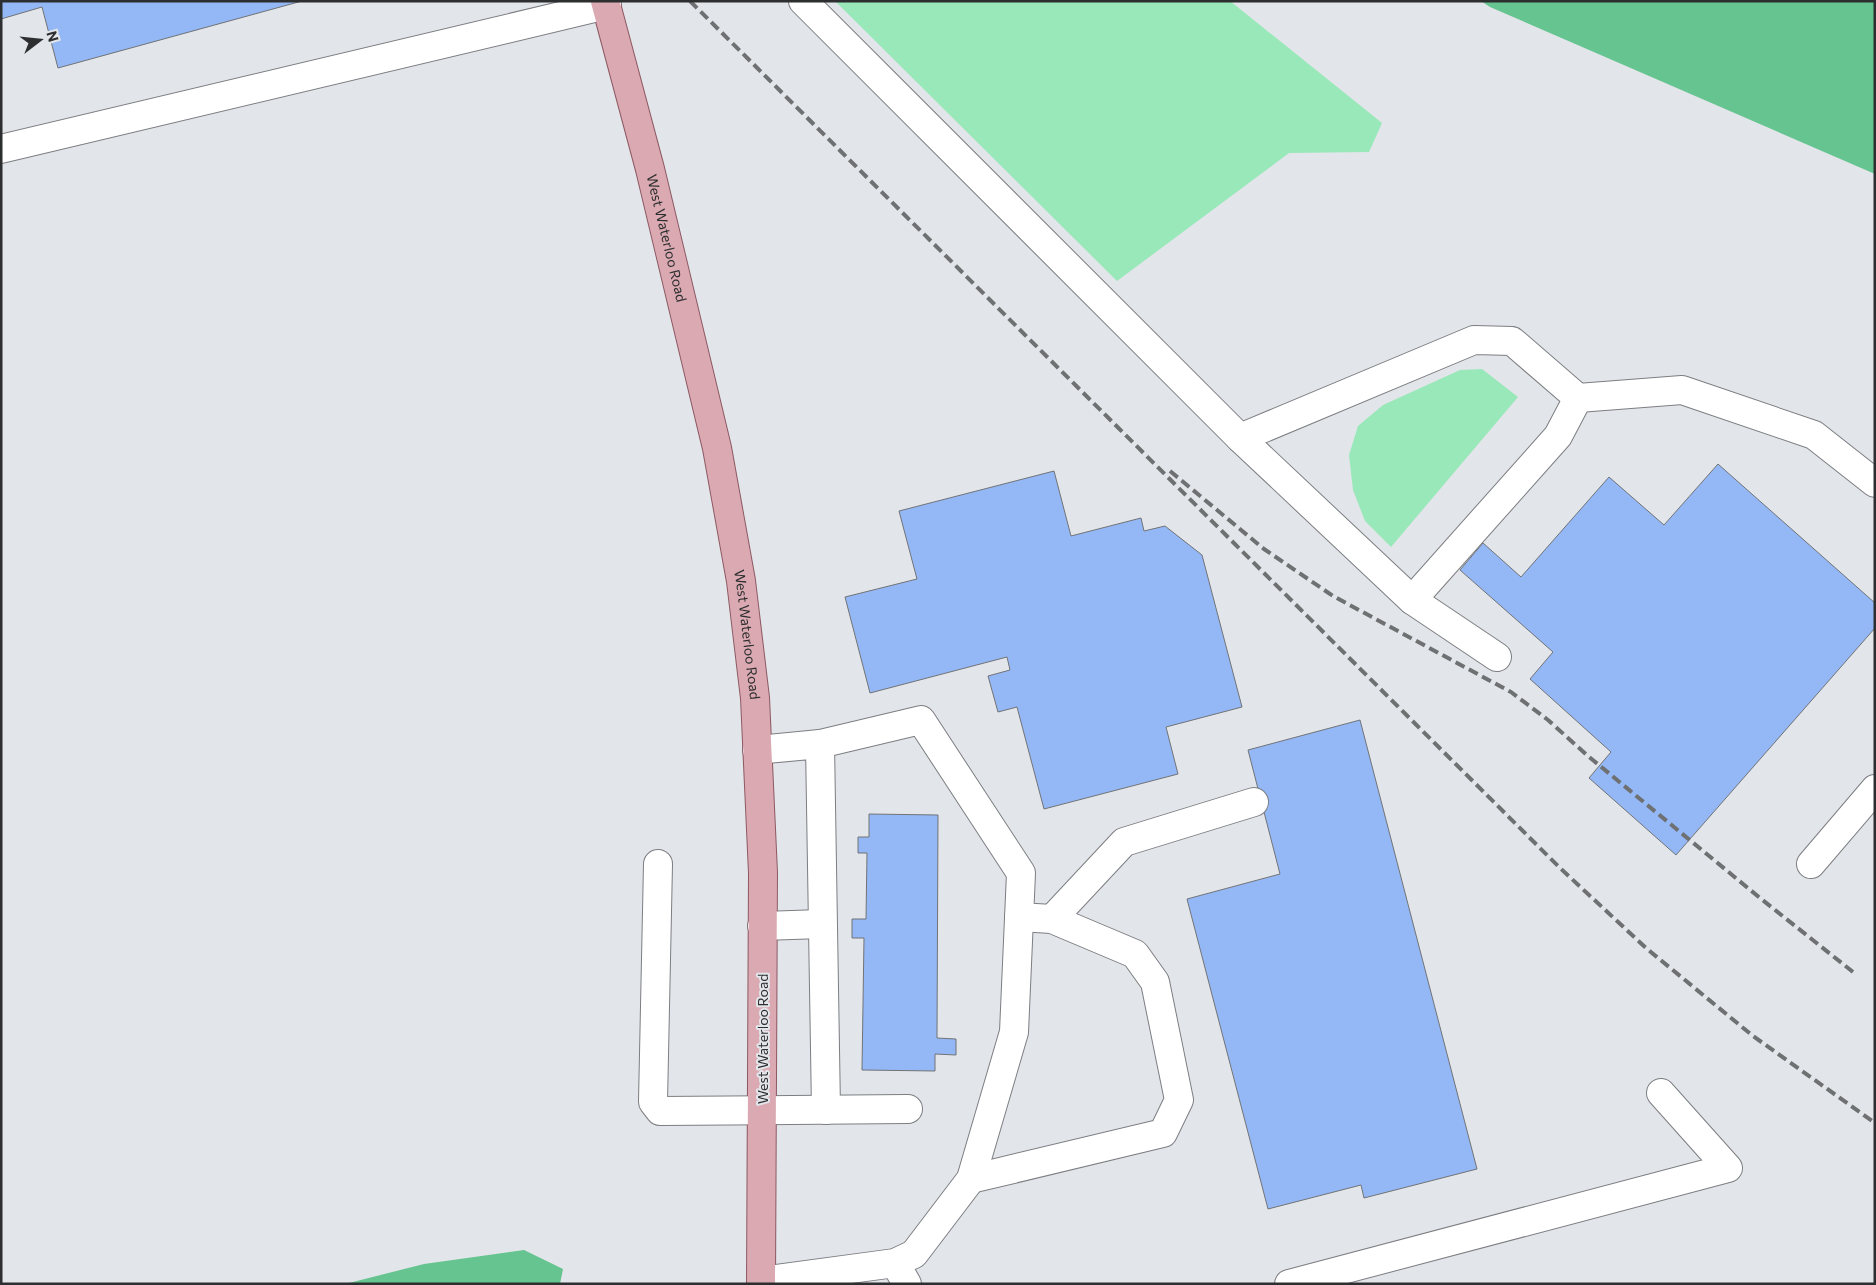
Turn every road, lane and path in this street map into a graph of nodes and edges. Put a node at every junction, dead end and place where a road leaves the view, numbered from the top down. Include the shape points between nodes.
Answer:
1 (802, 1) edge
2 (606, 3) edge
3 (1, 149) edge
4 (1578, 398) junction
5 (1240, 438) junction
6 (1875, 483) edge
7 (1412, 600) junction
8 (1497, 658) dead end
9 (820, 744) junction
10 (757, 750) junction
11 (1875, 789) edge
12 (1254, 802) dead end
13 (658, 864) dead end
14 (1811, 864) dead end
15 (1019, 917) junction
16 (1052, 919) junction
17 (822, 924) junction
18 (762, 926) junction
19 (1661, 1093) dead end
20 (826, 1110) junction
21 (908, 1110) dead end
22 (762, 1111) junction
23 (971, 1179) junction
24 (901, 1274) edge
25 (761, 1282) edge
26 (1289, 1284) edge

1 - 5 lane
2 - 3 lane
2 - 10 main road, West Waterloo Road via 650,169 717,448 741,581
4 - 5 lane via 1512,341 1474,340
4 - 6 lane via 1682,390 1814,435
4 - 7 lane via 1558,436
5 - 7 lane
7 - 8 lane
9 - 10 lane
9 - 15 lane via 922,720 1021,873
9 - 17 lane
10 - 18 main road, West Waterloo Road
11 - 14 lane
12 - 16 lane via 1124,842
13 - 22 lane via 653,1102 660,1111
15 - 16 lane
15 - 23 lane via 1014,1032
16 - 23 lane via 1135,954 1155,982 1179,1100 1163,1133
17 - 18 lane
17 - 20 lane
18 - 22 main road, West Waterloo Road
19 - 26 lane via 1728,1168
20 - 21 lane
20 - 22 lane
22 - 25 main road, West Waterloo Road
23 - 24 lane
24 - 25 lane

